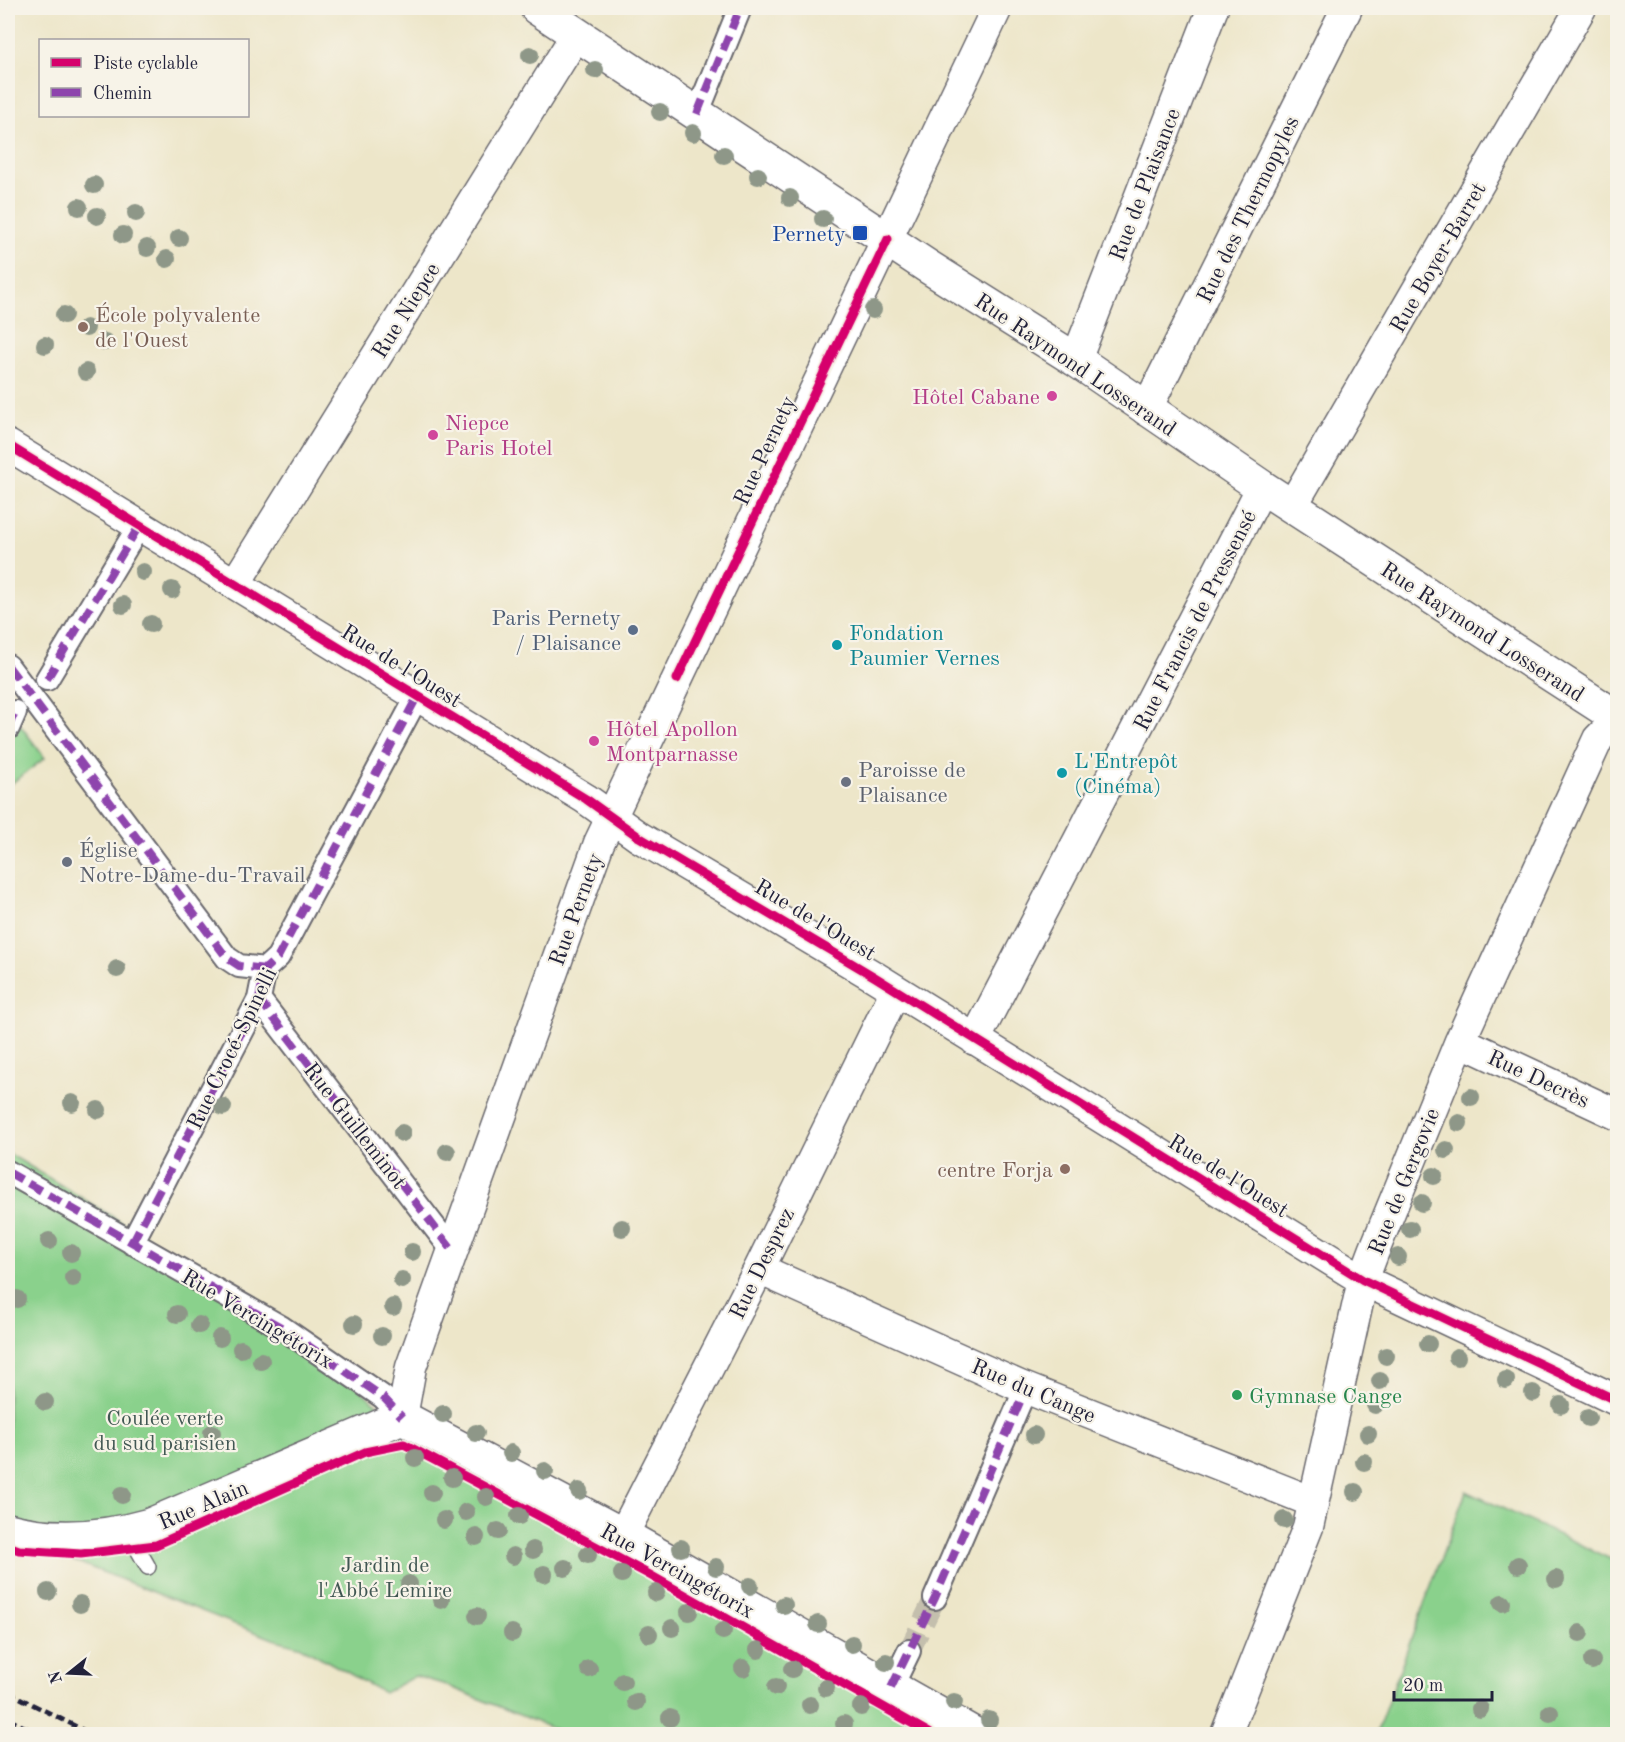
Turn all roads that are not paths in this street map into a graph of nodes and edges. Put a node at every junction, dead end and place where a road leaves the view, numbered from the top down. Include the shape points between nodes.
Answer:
1 (537, 8) edge
2 (740, 8) edge
3 (997, 8) edge
4 (1213, 8) edge
5 (1347, 8) edge
6 (1581, 8) edge
7 (576, 35) junction
8 (697, 114) junction
9 (888, 238) junction
10 (1076, 360) junction
11 (1146, 411) junction
12 (8, 445) edge
13 (1262, 488) junction
14 (1292, 506) junction
15 (139, 526) junction
16 (235, 584) junction
17 (8, 666) edge
18 (47, 679) dead end
19 (417, 697) junction
20 (1617, 718) edge
21 (612, 820) junction
22 (265, 969) junction
23 (896, 990) junction
24 (259, 999) junction
25 (975, 1040) junction
26 (1460, 1041) junction
27 (1617, 1114) edge
28 (8, 1172) edge
29 (132, 1243) junction
30 (453, 1251) junction
31 (759, 1269) junction
32 (1363, 1280) junction
33 (1026, 1388) junction
34 (1617, 1401) edge
35 (402, 1417) junction
36 (1313, 1502) junction
37 (8, 1530) edge
38 (128, 1532) junction
39 (623, 1535) junction
40 (148, 1567) dead end
41 (935, 1598) tunnel mouth
42 (909, 1651) tunnel mouth
43 (891, 1688) junction
44 (974, 1734) edge
45 (1226, 1734) edge

1 - 7 street, Rue Raymond Losserand
2 - 8 street
3 - 9 street, Rue Pernety
4 - 10 street, Rue de Plaisance
5 - 11 street, Rue des Thermopyles
6 - 14 street, Rue Boyer-Barret
7 - 8 street, Rue Raymond Losserand
7 - 16 street, Rue Niepce
8 - 9 street, Rue Raymond Losserand
9 - 10 street, Rue Raymond Losserand
9 - 21 street, Rue Pernety
10 - 11 street, Rue Raymond Losserand
11 - 13 street, Rue Raymond Losserand
12 - 15 street, Rue de l'Ouest
13 - 14 street, Rue Raymond Losserand
13 - 25 street, Rue Francis de Pressensé
14 - 20 street, Rue Raymond Losserand
15 - 16 street, Rue de l'Ouest
15 - 18 street
16 - 19 street, Rue de l'Ouest
17 - 22 street via 227,958 239,966
19 - 21 street, Rue de l'Ouest via 586,800
19 - 22 street, Rue Crocé-Spinelli via 278,957
20 - 26 street, Rue de Gergovie via 1598,739
21 - 23 street, Rue de l'Ouest
21 - 30 street, Rue Pernety via 595,854
22 - 24 street, Rue Crocé-Spinelli
23 - 25 street, Rue de l'Ouest
23 - 31 street, Rue Desprez
24 - 29 street, Rue Crocé-Spinelli
24 - 30 street, Rue Guilleminot
25 - 32 street, Rue de l'Ouest
26 - 27 street, Rue Decrès
26 - 32 street, Rue de Gergovie
28 - 29 street, Rue Vercingétorix
29 - 35 street, Rue Vercingétorix via 281,1327 383,1397
30 - 35 street, Rue Pernety via 411,1367
31 - 33 street, Rue du Cange
31 - 39 street, Rue Desprez
32 - 34 street, Rue de l'Ouest
32 - 36 street, Rue de Gergovie
33 - 36 street, Rue du Cange
33 - 41 street
35 - 38 street, Rue Alain via 171,1518
35 - 39 street, Rue Vercingétorix
36 - 45 street, Rue de Gergovie via 1308,1527
37 - 38 street, Rue Alain via 69,1538
38 - 40 lane
39 - 43 street, Rue Vercingétorix
42 - 43 street
43 - 44 street, Rue Vercingétorix

